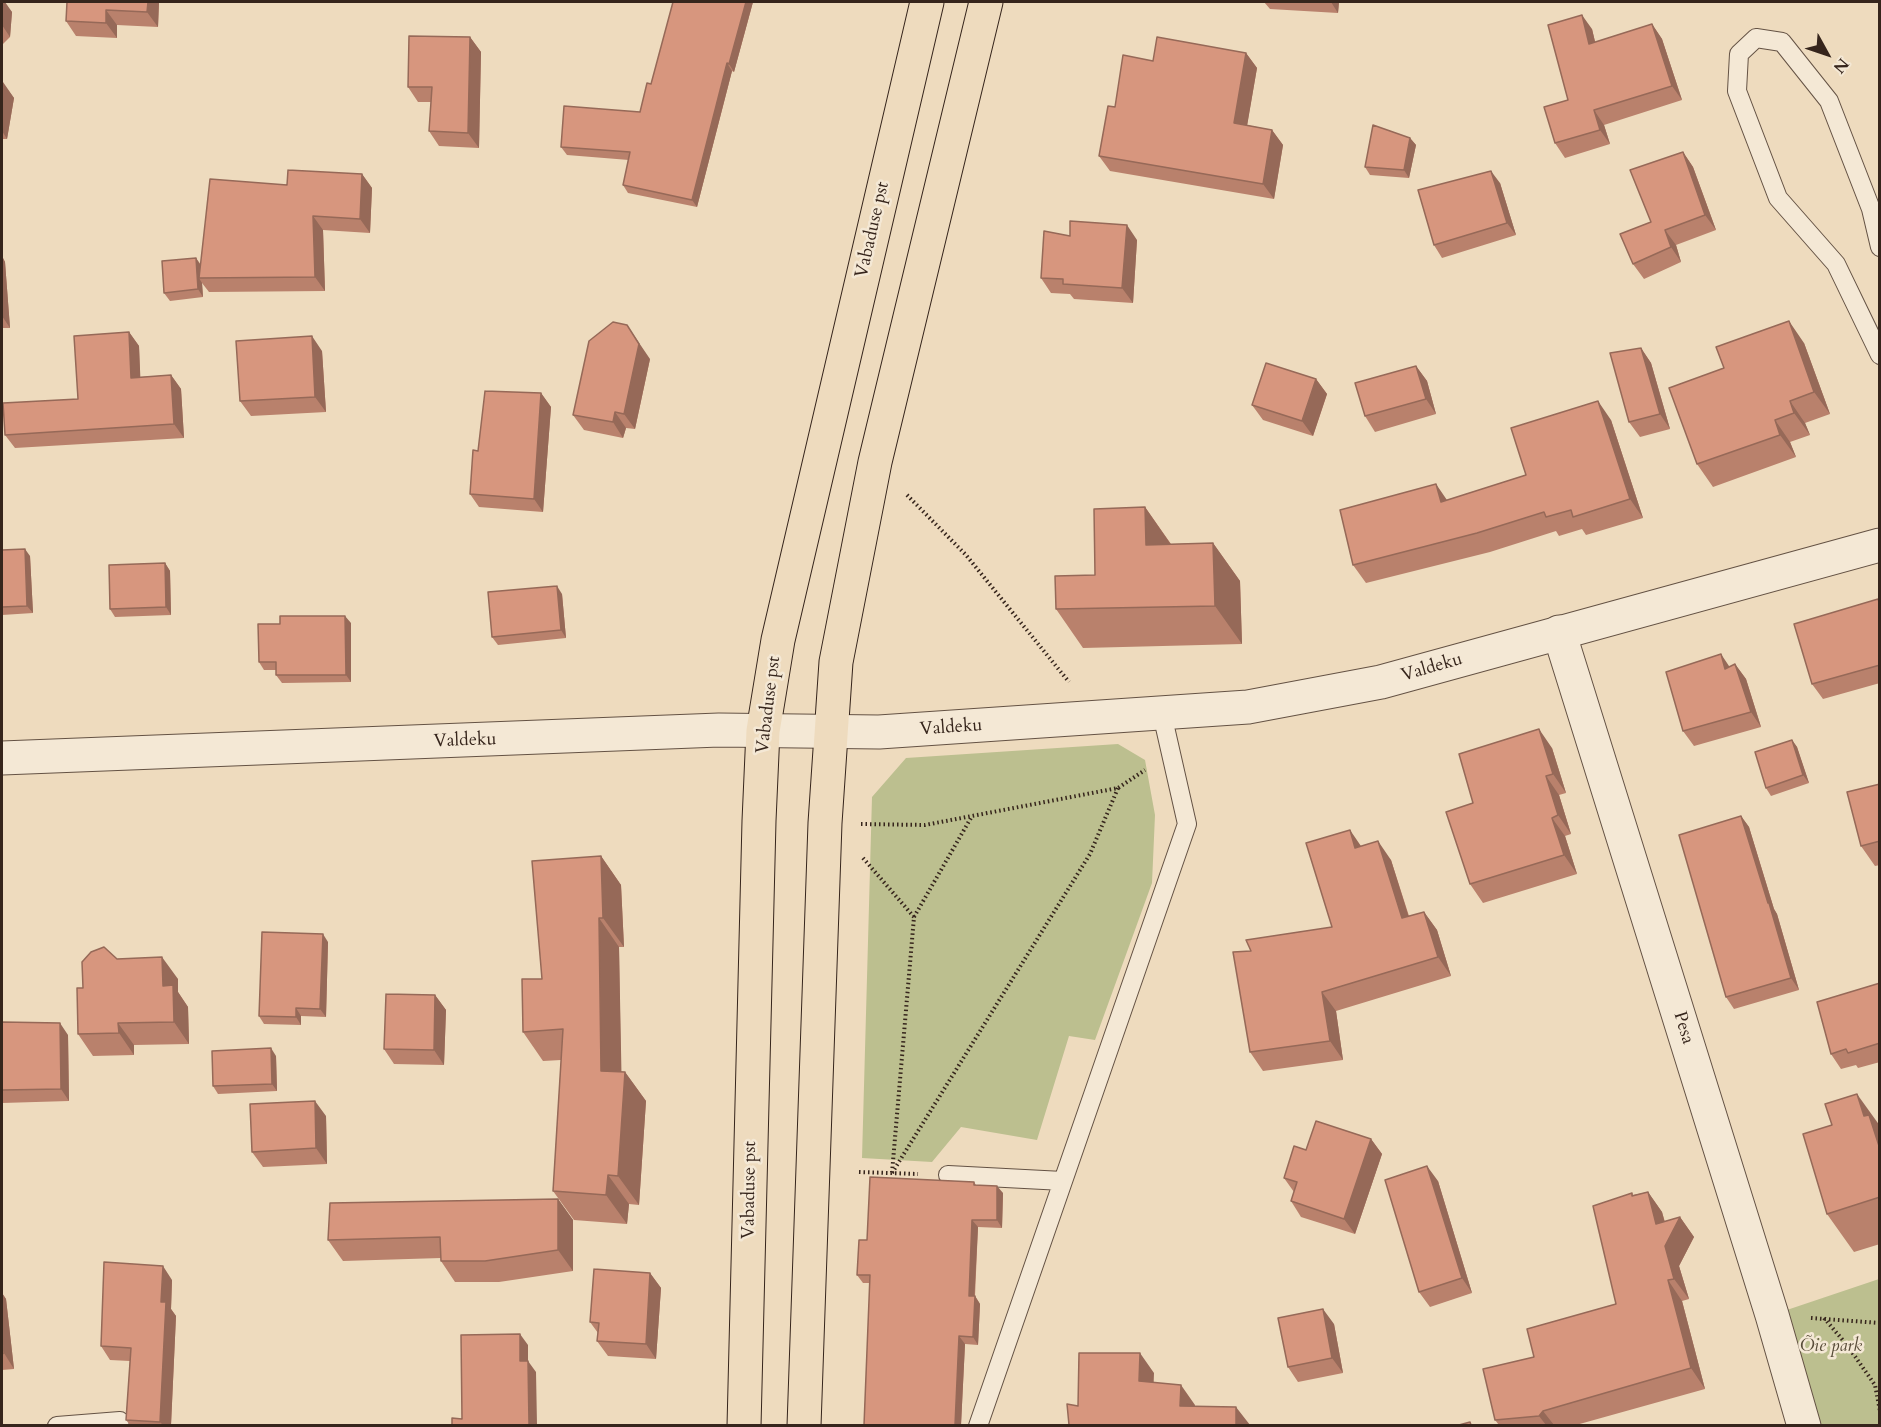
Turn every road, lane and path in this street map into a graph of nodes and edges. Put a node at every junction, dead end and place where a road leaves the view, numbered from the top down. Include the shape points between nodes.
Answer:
1 (927, 2) edge
2 (986, 2) edge
3 (1880, 247) edge
4 (1880, 355) edge
5 (902, 490) dead end
6 (1880, 545) edge
7 (1559, 632) junction
8 (1069, 683) dead end
9 (1162, 714) junction
10 (763, 731) junction
11 (829, 733) junction
12 (1171, 753) junction
13 (2, 758) edge
14 (1118, 788) junction
15 (972, 816) junction
16 (858, 824) dead end
17 (857, 852) dead end
18 (914, 917) junction
19 (859, 1172) dead end
20 (892, 1173) junction
21 (948, 1175) joint
22 (1063, 1181) junction
23 (1772, 1315) junction
24 (1824, 1318) junction
25 (1880, 1323) edge
26 (1880, 1411) edge
27 (120, 1421) dead end
28 (57, 1425) edge
29 (744, 1425) edge
30 (804, 1425) edge
31 (978, 1425) edge
32 (1804, 1425) edge

1 - 10 highway, Vabaduse pst via 780,629
2 - 11 highway via 875,462 836,662
3 - 4 lane via 1871,209 1829,101 1782,42 1756,38 1739,54 1737,91 1778,198 1836,264
5 - 8 path via 966,555
6 - 7 street, Valdeku
7 - 9 street, Valdeku via 1381,682 1248,707
7 - 23 street, Pesa
9 - 11 street, Valdeku
9 - 12 lane
10 - 11 street, Valdeku
10 - 13 street, Valdeku
10 - 29 highway, Vabaduse pst
11 - 30 highway
12 - 14 path
12 - 22 lane via 1187,824
14 - 15 path
14 - 20 path via 1090,854
15 - 16 path via 925,825
15 - 18 path
17 - 18 path
18 - 20 path
19 - 20 path
20 - 21 path
21 - 22 lane
22 - 31 lane
23 - 24 path
23 - 32 street, Pesa
24 - 25 path
24 - 26 path via 1875,1385
27 - 28 lane

